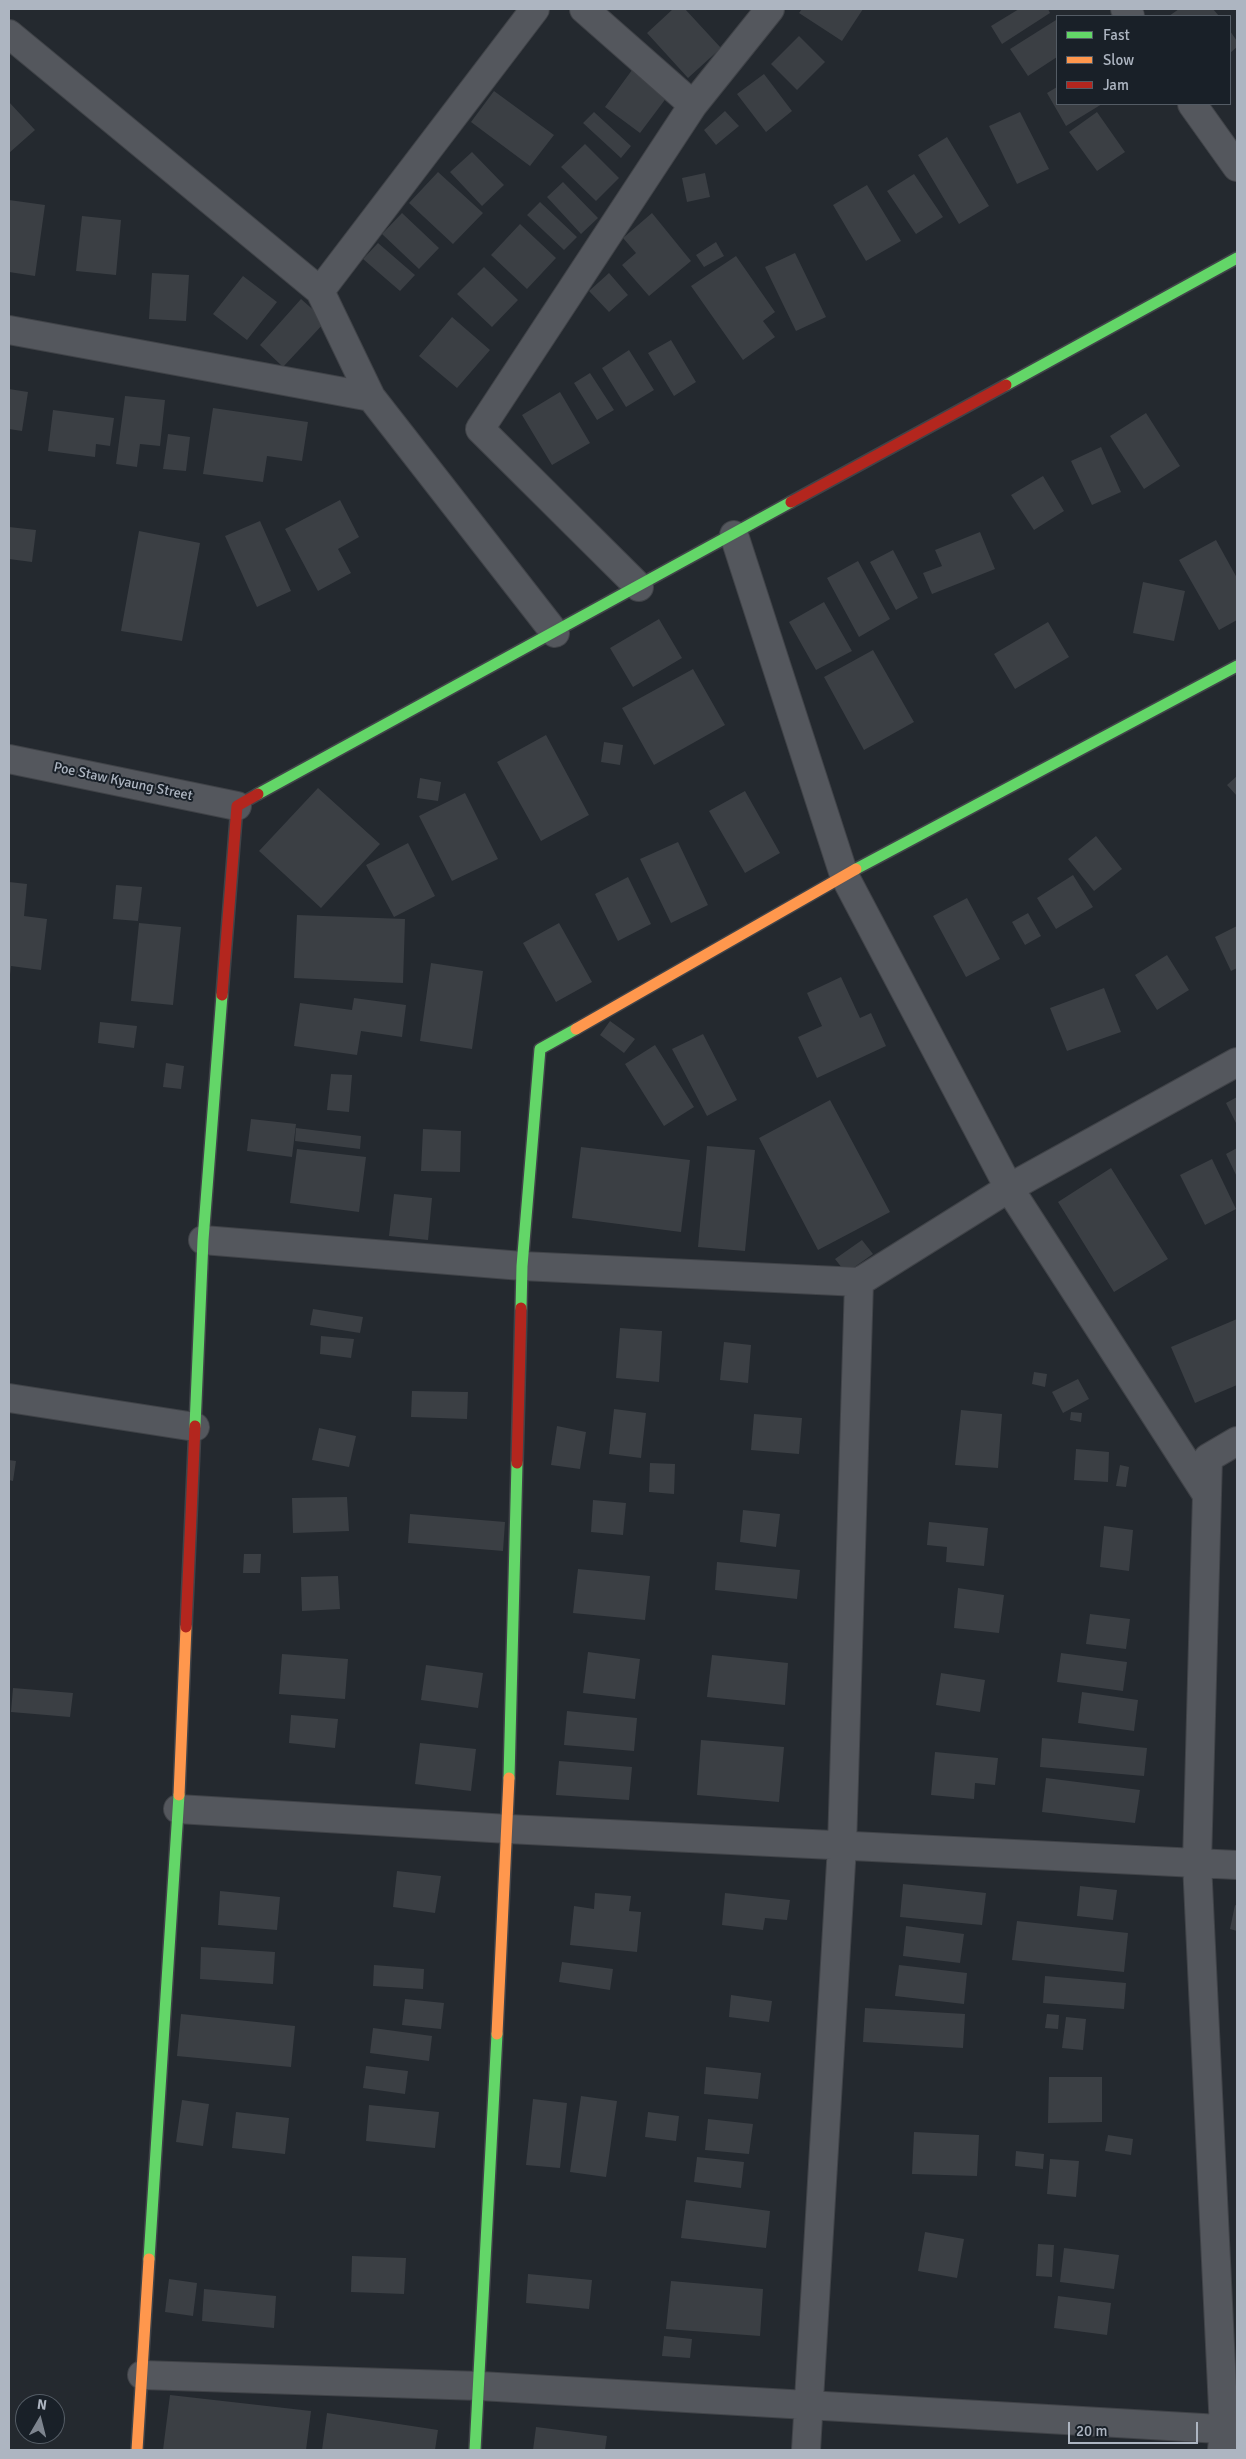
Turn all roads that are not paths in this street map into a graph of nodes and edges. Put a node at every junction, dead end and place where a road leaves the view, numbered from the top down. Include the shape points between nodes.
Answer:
1 (535, 9) edge
2 (584, 9) edge
3 (770, 9) edge
4 (9, 34) edge
5 (693, 105) junction
6 (1193, 105) edge
7 (1237, 167) edge
8 (1237, 258) edge
9 (320, 291) junction
10 (9, 330) edge
11 (372, 397) junction
12 (734, 535) junction
13 (639, 587) junction
14 (555, 633) junction
15 (1237, 666) edge
16 (9, 759) edge
17 (237, 806) junction
18 (844, 875) junction
19 (1237, 1062) edge
20 (1009, 1188) junction
21 (203, 1240) junction
22 (522, 1266) junction
23 (859, 1282) junction
24 (9, 1398) edge
25 (195, 1427) junction
26 (1237, 1441) edge
27 (1207, 1495) junction
28 (178, 1808) junction
29 (508, 1829) junction
30 (842, 1846) junction
31 (1197, 1863) junction
32 (1237, 1865) edge
33 (142, 2375) junction
34 (480, 2386) junction
35 (807, 2405) junction
36 (1228, 2436) edge
37 (137, 2450) edge
38 (476, 2450) edge
39 (806, 2450) edge

1 - 9 street
2 - 5 street
3 - 5 street
4 - 9 street
5 - 13 street via 480,429
6 - 7 street
8 - 12 street
9 - 11 street
10 - 11 street
11 - 14 street
12 - 13 street
12 - 18 street
13 - 14 street
14 - 17 street
15 - 18 street
16 - 17 street, Poe Staw Kyaung Street
17 - 21 street
18 - 20 street
18 - 22 street via 540,1049
19 - 20 street
20 - 23 street
20 - 27 street
21 - 22 street
21 - 25 street
22 - 23 street
22 - 29 street
23 - 30 street
24 - 25 street
25 - 28 street
26 - 27 street via 1208,1458
27 - 31 street
28 - 29 street
28 - 33 street
29 - 30 street
29 - 34 street
30 - 31 street
30 - 35 street
31 - 32 street
31 - 36 street
33 - 34 street
33 - 37 street
34 - 35 street
34 - 38 street
35 - 36 street
35 - 39 street

